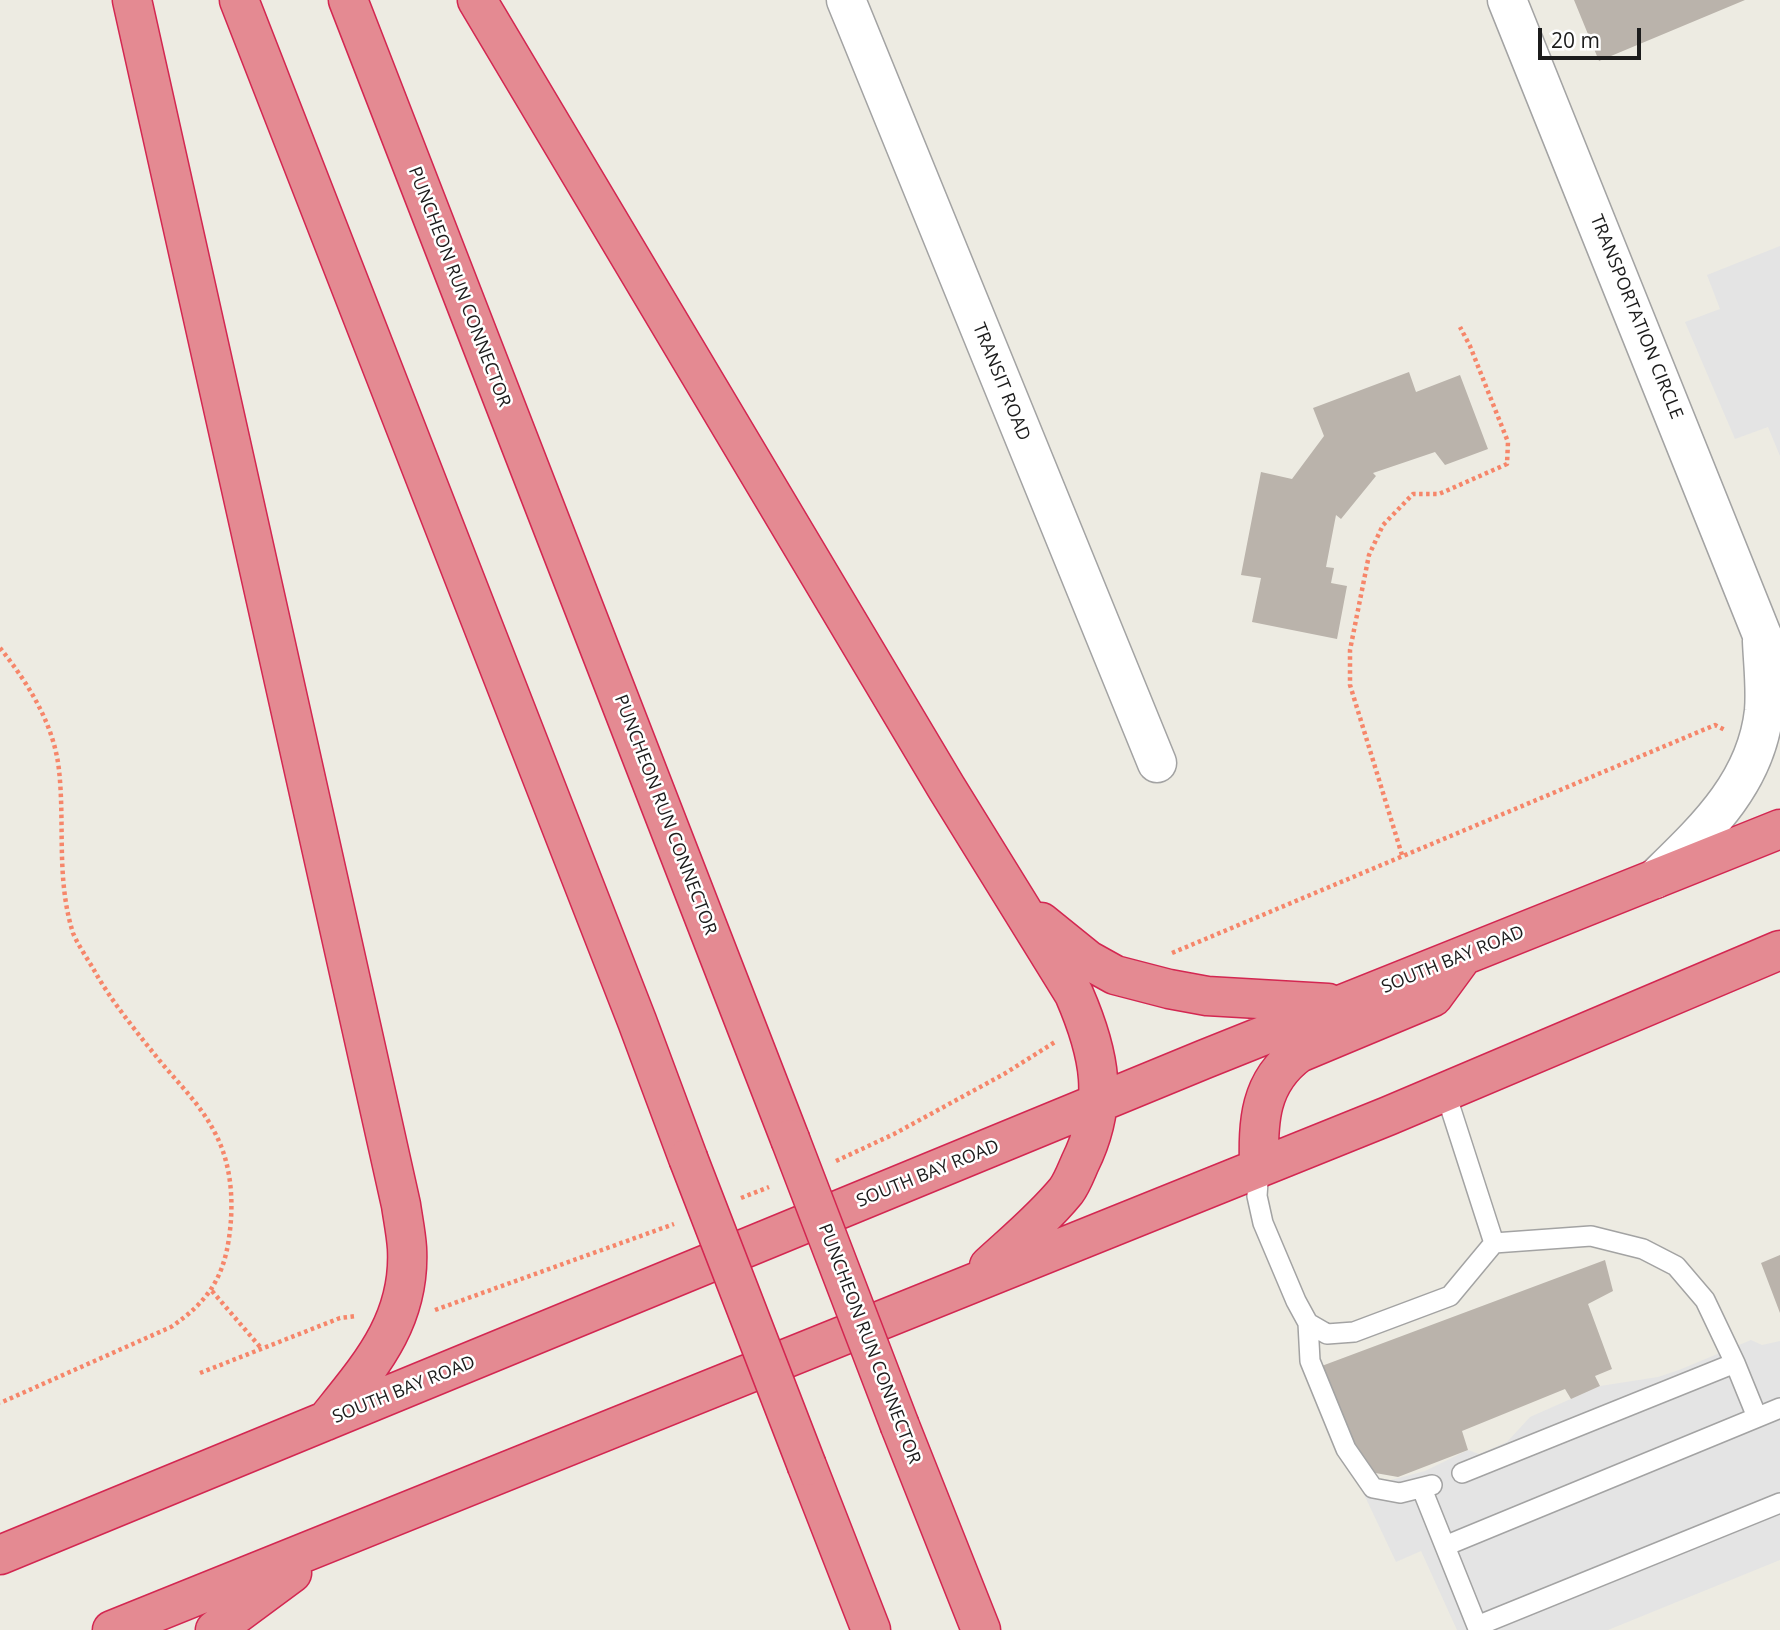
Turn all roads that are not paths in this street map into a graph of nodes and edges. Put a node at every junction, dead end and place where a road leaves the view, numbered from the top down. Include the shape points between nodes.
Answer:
1 (132, 0) edge
2 (239, 0) edge
3 (348, 0) edge
4 (477, 0) edge
5 (846, 0) edge
6 (1507, 0) edge
7 (1771, 645) edge
8 (1780, 671) edge
9 (1157, 763) dead end
10 (1780, 829) edge
11 (1654, 880) junction
12 (1015, 899) junction
13 (1780, 928) edge
14 (1780, 950) edge
15 (1463, 956) junction
16 (1735, 968) junction
17 (1780, 971) edge
18 (1345, 1003) junction
19 (1446, 1091) junction
20 (1100, 1104) junction
21 (1259, 1167) junction
22 (1494, 1243) junction
23 (972, 1282) junction
24 (1308, 1323) junction
25 (1735, 1363) junction
26 (1780, 1408) edge
27 (1757, 1417) junction
28 (323, 1424) junction
29 (1462, 1473) dead end
30 (1780, 1503) edge
31 (337, 1540) junction
32 (1445, 1546) junction
33 (0, 1555) edge
34 (870, 1629) edge
35 (111, 1630) edge
36 (215, 1630) edge
37 (981, 1630) edge

1 - 28 highway via 401,1205 407,1249 400,1312 387,1341
2 - 34 highway, bridge
3 - 37 highway, PUNCHEON RUN CONNECTOR, bridge
4 - 12 highway
5 - 9 street, TRANSIT ROAD
6 - 7 street, TRANSPORTATION CIRCLE
7 - 8 street, TRANSPORTATION CIRCLE
7 - 11 street, TRANSPORTATION CIRCLE via 1764,710 1748,769 1718,816
10 - 11 highway, SOUTH BAY ROAD
11 - 15 highway, SOUTH BAY ROAD
12 - 18 highway via 1061,940 1115,975 1207,996
12 - 20 highway via 1087,1022
13 - 16 highway
14 - 16 highway
15 - 18 highway, SOUTH BAY ROAD
15 - 21 highway via 1433,998 1299,1053 1282,1065 1262,1107
16 - 17 lane
16 - 19 highway
18 - 20 highway, SOUTH BAY ROAD
19 - 21 highway
19 - 22 lane
20 - 23 highway via 1089,1146 1068,1189
20 - 28 highway, SOUTH BAY ROAD
21 - 23 highway
21 - 24 lane via 1257,1196 1263,1223
22 - 24 lane via 1450,1296 1354,1332 1327,1334
22 - 25 lane via 1591,1237 1643,1249 1675,1266 1705,1300
23 - 31 highway
24 - 32 lane via 1310,1361 1346,1449 1373,1488 1401,1493 1427,1487
25 - 27 lane
25 - 29 lane
26 - 27 lane
27 - 32 lane
28 - 33 highway, SOUTH BAY ROAD
30 - 32 lane via 1476,1626
31 - 35 highway
31 - 36 highway

